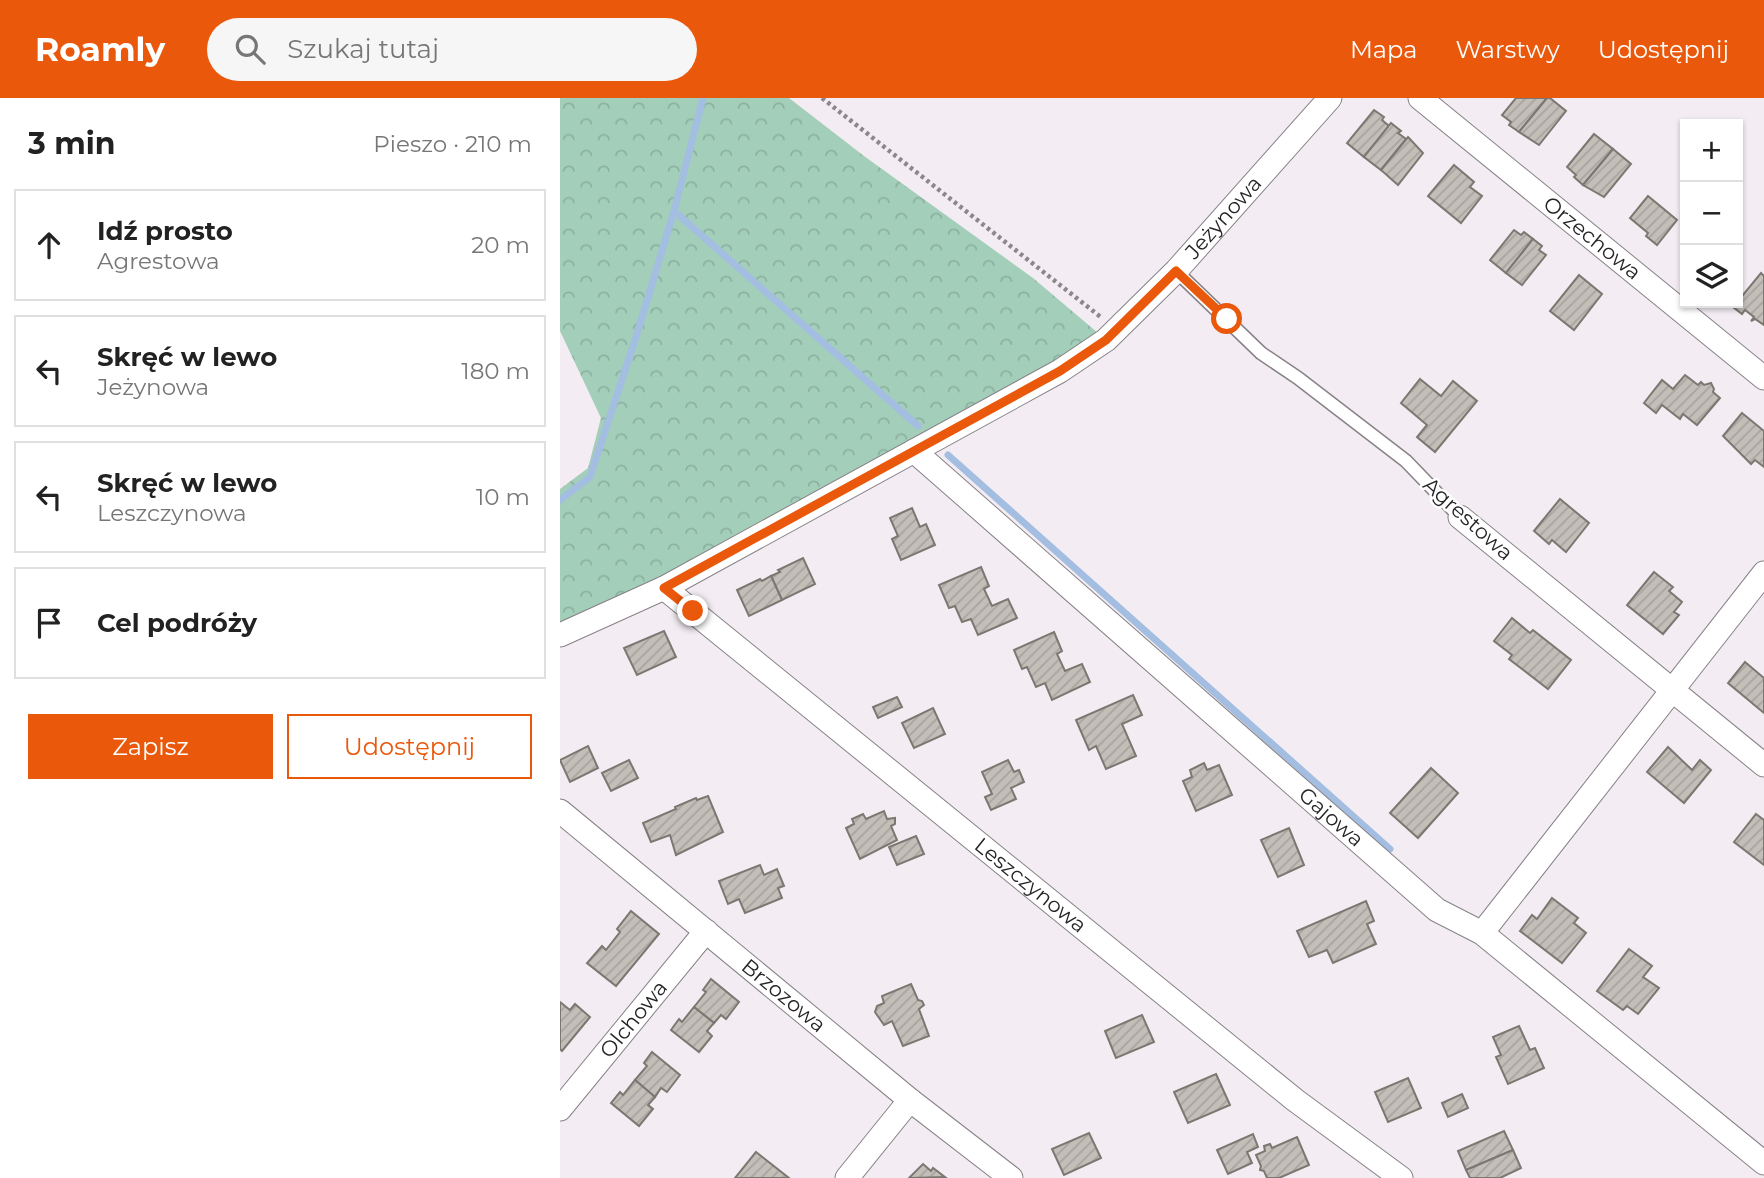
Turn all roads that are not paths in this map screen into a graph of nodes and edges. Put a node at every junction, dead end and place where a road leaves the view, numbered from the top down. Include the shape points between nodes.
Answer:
1 (1330, 98) edge
2 (1420, 98) edge
3 (1176, 271) junction
4 (1764, 378) edge
5 (914, 451) junction
6 (1460, 517) joint
7 (1764, 573) edge
8 (664, 588) junction
9 (560, 635) edge
10 (1673, 691) junction
11 (1764, 765) edge
12 (560, 811) edge
13 (706, 931) junction
14 (1482, 933) junction
15 (910, 1100) junction
16 (560, 1109) edge
17 (1764, 1163) edge
18 (847, 1178) edge
19 (1011, 1178) edge
20 (1401, 1178) edge

1 - 3 street, Jeżynowa
2 - 4 street, Orzechowa
3 - 5 street, Jeżynowa via 1106,340 1060,371
3 - 6 lane, Agrestowa via 1261,353 1406,461
5 - 8 street, Jeżynowa
5 - 14 street, Gajowa via 1437,910
6 - 10 street, Agrestowa
7 - 10 street
8 - 9 street, Jeżynowa
8 - 20 street, Leszczynowa via 1295,1100
10 - 11 street, Agrestowa
10 - 14 street
12 - 13 street, Brzozowa
13 - 15 street, Brzozowa
13 - 16 street, Olchowa
14 - 17 street, Gajowa
15 - 18 street
15 - 19 street, Brzozowa

